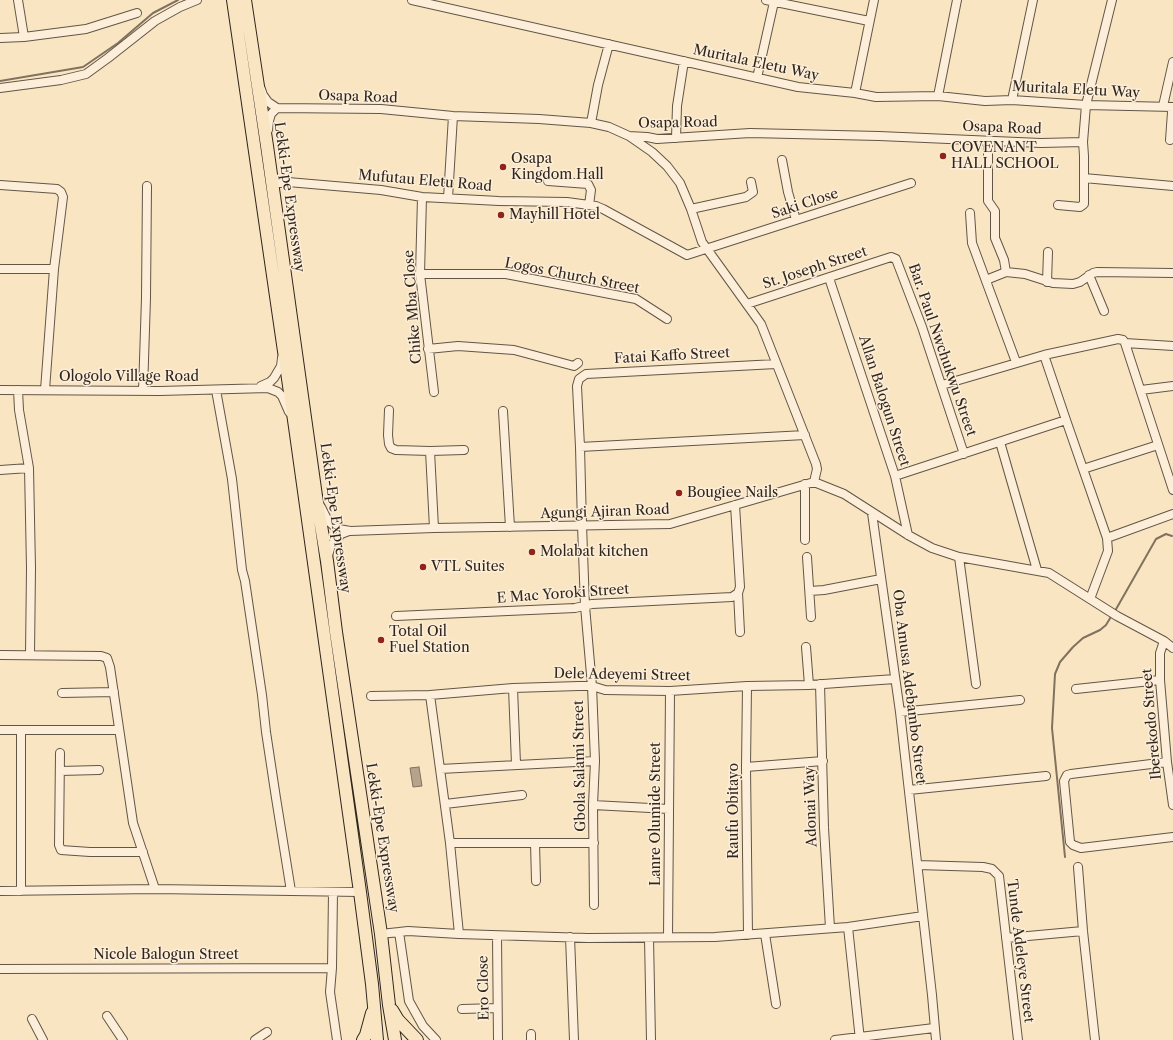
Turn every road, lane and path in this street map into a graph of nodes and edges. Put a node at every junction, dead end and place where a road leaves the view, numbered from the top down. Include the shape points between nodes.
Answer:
1 (18, 0) edge
2 (197, 0) edge
3 (233, 0) edge
4 (245, 0) edge
5 (412, 0) edge
6 (874, 0) edge
7 (957, 0) edge
8 (1034, 0) edge
9 (1112, 0) edge
10 (770, 1) edge
11 (137, 13) dead end
12 (869, 21) junction
13 (24, 37) junction
14 (0, 38) edge
15 (609, 44) junction
16 (684, 61) junction
17 (1173, 62) edge
18 (255, 76) junction
19 (757, 78) junction
20 (0, 88) edge
21 (855, 93) junction
22 (938, 96) junction
23 (1012, 100) junction
24 (1086, 105) junction
25 (1169, 107) edge
26 (277, 108) junction
27 (453, 116) junction
28 (590, 124) junction
29 (629, 136) junction
30 (676, 138) junction
31 (657, 139) junction
32 (1170, 140) dead end
33 (988, 141) junction
34 (1083, 142) junction
35 (267, 146) junction
36 (652, 152) junction
37 (782, 160) dead end
38 (1084, 178) junction
39 (548, 181) dead end
40 (752, 182) dead end
41 (911, 183) dead end
42 (272, 184) junction
43 (0, 185) edge
44 (147, 186) dead end
45 (1173, 186) edge
46 (422, 197) junction
47 (448, 198) junction
48 (589, 205) junction
49 (1058, 206) dead end
50 (692, 209) junction
51 (970, 213) dead end
52 (796, 220) junction
53 (706, 249) junction
54 (1048, 252) dead end
55 (891, 257) joint
56 (0, 269) edge
57 (54, 269) junction
58 (1006, 272) junction
59 (1173, 273) edge
60 (420, 274) junction
61 (1089, 275) junction
62 (829, 278) junction
63 (986, 280) junction
64 (1047, 282) junction
65 (747, 304) junction
66 (1104, 311) dead end
67 (667, 319) dead end
68 (283, 343) junction
69 (1125, 343) junction
70 (1173, 346) edge
71 (428, 350) junction
72 (1044, 355) junction
73 (1016, 362) junction
74 (578, 363) dead end
75 (776, 364) junction
76 (942, 385) junction
77 (576, 386) joint
78 (1173, 386) edge
79 (258, 387) junction
80 (0, 390) edge
81 (18, 390) junction
82 (45, 390) junction
83 (216, 390) junction
84 (1141, 390) junction
85 (143, 391) junction
86 (434, 392) dead end
87 (389, 410) dead end
88 (502, 411) dead end
89 (1066, 420) junction
90 (295, 427) junction
91 (805, 435) junction
92 (1000, 442) junction
93 (1158, 445) junction
94 (580, 447) junction
95 (464, 450) dead end
96 (430, 451) junction
97 (964, 454) junction
98 (29, 468) junction
99 (1083, 468) junction
100 (0, 470) edge
101 (1171, 472) edge
102 (895, 476) junction
103 (814, 482) junction
104 (805, 484) junction
105 (1173, 490) edge
106 (316, 496) junction
107 (735, 505) junction
108 (872, 513) junction
109 (1173, 514) edge
110 (582, 525) junction
111 (510, 527) junction
112 (434, 528) junction
113 (350, 531) junction
114 (908, 535) junction
115 (1107, 538) junction
116 (805, 540) dead end
117 (807, 558) dead end
118 (959, 558) junction
119 (327, 561) junction
120 (1037, 570) junction
121 (881, 579) junction
122 (810, 591) junction
123 (735, 595) junction
124 (1090, 599) junction
125 (586, 606) junction
126 (396, 616) dead end
127 (811, 617) dead end
128 (740, 632) dead end
129 (1164, 641) junction
130 (806, 647) dead end
131 (1173, 648) edge
132 (0, 655) edge
133 (30, 655) junction
134 (895, 679) junction
135 (1160, 680) junction
136 (820, 684) junction
137 (976, 684) dead end
138 (809, 685) junction
139 (592, 686) junction
140 (747, 686) junction
141 (513, 688) junction
142 (1076, 689) dead end
143 (670, 691) junction
144 (114, 692) junction
145 (62, 693) dead end
146 (430, 695) junction
147 (371, 696) dead end
148 (1020, 700) dead end
149 (900, 712) junction
150 (0, 730) edge
151 (21, 730) junction
152 (118, 730) junction
153 (60, 753) dead end
154 (595, 761) junction
155 (822, 761) junction
156 (1167, 762) junction
157 (516, 764) junction
158 (746, 767) junction
159 (440, 769) junction
160 (99, 770) dead end
161 (60, 772) junction
162 (1046, 776) dead end
163 (909, 790) junction
164 (522, 795) dead end
165 (445, 804) junction
166 (593, 805) junction
167 (1173, 805) edge
168 (669, 809) junction
169 (1173, 838) edge
170 (450, 843) junction
171 (535, 843) junction
172 (594, 843) junction
173 (143, 852) junction
174 (918, 864) junction
175 (1078, 867) dead end
176 (536, 881) dead end
177 (155, 888) junction
178 (0, 891) edge
179 (21, 891) junction
180 (291, 891) junction
181 (333, 892) junction
182 (360, 892) junction
183 (594, 905) dead end
184 (923, 916) junction
185 (848, 927) junction
186 (830, 928) junction
187 (1083, 931) junction
188 (399, 932) junction
189 (381, 934) junction
190 (459, 934) junction
191 (765, 934) junction
192 (748, 935) junction
193 (497, 936) junction
194 (570, 937) junction
195 (668, 937) junction
196 (649, 938) junction
197 (1006, 938) junction
198 (367, 946) junction
199 (332, 968) junction
200 (0, 969) edge
201 (372, 984) junction
202 (776, 1004) dead end
203 (389, 1005) junction
204 (462, 1008) dead end
205 (497, 1008) junction
206 (106, 1016) dead end
207 (32, 1019) dead end
208 (934, 1028) junction
209 (267, 1032) dead end
210 (860, 1038) edge
211 (43, 1040) edge
212 (123, 1040) edge
213 (255, 1040) edge
214 (336, 1040) edge
215 (363, 1040) edge
216 (377, 1040) edge
217 (385, 1040) edge
218 (395, 1040) edge
219 (417, 1040) edge
220 (436, 1040) edge
221 (498, 1040) edge
222 (574, 1040) edge
223 (651, 1040) edge
224 (835, 1040) edge
225 (936, 1040) edge
226 (1018, 1040) edge
227 (1095, 1040) edge

1 - 13 street
2 - 20 street via 180,6 155,21 86,74
3 - 68 highway, Lekki-Epe Expressway
4 - 18 highway, Lekki-Epe Expressway
5 - 15 street, Muritala Eletu Way
6 - 12 street
7 - 22 street
8 - 23 street
9 - 24 street
10 - 12 street
10 - 19 street
11 - 13 street via 86,29
12 - 21 street
13 - 14 street
15 - 16 street, Muritala Eletu Way
15 - 28 street
16 - 19 street, Muritala Eletu Way
16 - 30 street via 677,106
17 - 25 street
18 - 26 street via 263,95
18 - 35 highway, Lekki-Epe Expressway
19 - 21 street, Muritala Eletu Way via 798,87
21 - 22 street, Muritala Eletu Way via 876,97
22 - 23 street, Muritala Eletu Way via 985,101
23 - 24 street, Muritala Eletu Way
24 - 25 street, Muritala Eletu Way
24 - 34 street
25 - 32 street via 1172,112
26 - 27 street, Osapa Road via 381,109
26 - 35 street via 268,121
27 - 28 street, Osapa Road via 539,119
27 - 47 street
28 - 29 street, Osapa Road via 609,127
29 - 31 street, Osapa Road
29 - 36 street
30 - 31 street, Osapa Road
30 - 33 street, Osapa Road via 750,133
31 - 36 street
33 - 34 street, Osapa Road
33 - 58 street via 988,201 995,211 995,238
34 - 38 street
35 - 42 highway, Lekki-Epe Expressway
36 - 50 street via 680,183
37 - 52 street
38 - 45 street
38 - 49 street via 1084,204 1080,207
39 - 48 street via 588,184 591,190
40 - 50 street via 753,192 746,196
41 - 52 street, Saki Close
42 - 46 street, Mufutau Eletu Road via 288,182 381,190
42 - 106 highway, Lekki-Epe Expressway
43 - 57 street via 57,189 61,192 63,197
44 - 85 street
46 - 47 street, Mufutau Eletu Road
46 - 60 street, Chike Mba Close
47 - 48 street, Mufutau Eletu Road
48 - 53 street, Mufutau Eletu Road via 604,209 687,255
50 - 53 street
51 - 63 street via 972,243
52 - 53 street, Saki Close
53 - 65 street
54 - 64 street
55 - 62 street, St. Joseph Street
55 - 76 street, Bar. Paul Nwchukwu Street via 896,259 898,264
56 - 57 street
57 - 82 street
58 - 63 street
58 - 64 street via 1025,274
59 - 61 street via 1096,272
60 - 67 street, Logos Church Street via 506,274 636,299
60 - 71 street, Chike Mba Close
61 - 64 street via 1073,284
61 - 66 street
62 - 65 street, St. Joseph Street
62 - 102 street, Allan Balogun Street
63 - 73 street
65 - 75 street via 761,324
68 - 79 street via 283,357 278,374 270,382
68 - 90 highway, Lekki-Epe Expressway
69 - 70 street
69 - 72 street via 1118,339
69 - 84 street
71 - 74 street via 458,346 514,350 574,366
71 - 86 street, Chike Mba Close
72 - 73 street
72 - 89 street
73 - 76 street
75 - 77 street, Fatai Kaffo Street via 586,374 579,378
75 - 91 street
76 - 97 street, Bar. Paul Nwchukwu Street
77 - 94 street, Gbola Salami Street
78 - 84 street
79 - 83 street, Ologolo Village Road
79 - 90 street via 273,389 282,396
80 - 81 street, Ologolo Village Road
81 - 82 street, Ologolo Village Road
81 - 98 street
82 - 85 street, Ologolo Village Road
83 - 85 street, Ologolo Village Road
83 - 180 street via 232,479 242,570
84 - 93 street
87 - 96 street via 388,435 391,448
88 - 111 street
89 - 92 street
89 - 99 street
90 - 182 highway, Lekki-Epe Expressway
91 - 94 street
91 - 103 street via 817,469
92 - 97 street
92 - 120 street
93 - 99 street
93 - 101 street
94 - 110 street, Gbola Salami Street
95 - 96 street
96 - 112 street
97 - 102 street
98 - 100 street
98 - 133 street
99 - 115 street
101 - 105 street
102 - 114 street, Allan Balogun Street
103 - 104 street, Agungi Ajiran Road
103 - 108 street via 844,494
104 - 107 street, Agungi Ajiran Road
104 - 116 street
106 - 113 street via 328,521 339,529
106 - 119 highway, Lekki-Epe Expressway
107 - 110 street, Agungi Ajiran Road via 670,524
107 - 123 street via 740,587
108 - 114 street
108 - 121 street, Oba Amusa Adebambo Street
109 - 115 street
110 - 111 street, Agungi Ajiran Road
110 - 125 street, Gbola Salami Street
111 - 112 street, Agungi Ajiran Road
112 - 113 street, Agungi Ajiran Road
113 - 119 street via 341,534 331,546
114 - 118 street
115 - 124 street via 1108,551
117 - 122 street
118 - 120 street
118 - 137 street
119 - 189 highway, Lekki-Epe Expressway
120 - 124 street via 1049,573
121 - 122 street
121 - 134 street, Oba Amusa Adebambo Street
122 - 127 street
123 - 125 street, E Mac Yoroki Street
123 - 128 street
124 - 129 street
125 - 126 street, E Mac Yoroki Street
125 - 139 street, Gbola Salami Street
129 - 131 street
129 - 135 street, Iberekodo Street via 1160,653
130 - 138 street
132 - 133 street
133 - 144 street via 107,658
134 - 136 street, Dele Adeyemi Street
134 - 149 street, Oba Amusa Adebambo Street
135 - 142 street
135 - 156 street, Iberekodo Street
136 - 138 street, Dele Adeyemi Street
136 - 155 street, Adonai Way
138 - 140 street, Dele Adeyemi Street
139 - 141 street, Dele Adeyemi Street
139 - 143 street, Dele Adeyemi Street via 605,690
139 - 154 street, Gbola Salami Street
140 - 143 street, Dele Adeyemi Street
140 - 158 street, Raufu Obitayo
141 - 146 street, Dele Adeyemi Street
141 - 157 street
143 - 168 street, Lanre Olumide Street
144 - 145 street
144 - 152 street
146 - 147 street, Dele Adeyemi Street
146 - 159 street
148 - 149 street
149 - 163 street, Oba Amusa Adebambo Street
150 - 151 street
151 - 152 street
151 - 179 street
152 - 173 street via 133,823
153 - 161 street
154 - 157 street
154 - 166 street, Gbola Salami Street
155 - 158 street
155 - 186 street, Adonai Way
156 - 167 street, Iberekodo Street
156 - 169 street via 1071,774 1067,775 1064,781 1072,845 1081,848
157 - 159 street
158 - 192 street, Raufu Obitayo
159 - 165 street
160 - 161 street
161 - 173 street via 59,845 62,850
162 - 163 street
163 - 174 street, Oba Amusa Adebambo Street
164 - 165 street
165 - 170 street
166 - 168 street
166 - 172 street, Gbola Salami Street
168 - 195 street, Lanre Olumide Street
170 - 171 street
170 - 190 street
171 - 172 street
171 - 176 street
172 - 183 street, Gbola Salami Street
173 - 177 street
174 - 184 street, Oba Amusa Adebambo Street
174 - 197 street, Tunde Adeleye Street via 992,869 999,876
175 - 187 street
177 - 179 street
177 - 180 street
178 - 179 street
180 - 181 street
181 - 182 street
181 - 199 street
182 - 198 highway, Lekki-Epe Expressway
184 - 185 street
184 - 208 street, Oba Amusa Adebambo Street
185 - 186 street
185 - 210 street
186 - 191 street
187 - 197 street
187 - 227 street
188 - 189 street
188 - 190 street
188 - 220 street via 409,1001 422,1026
189 - 203 highway, Lekki-Epe Expressway
190 - 193 street
191 - 192 street
191 - 202 street
192 - 195 street
193 - 194 street
193 - 205 street, Ero Close
194 - 196 street
194 - 222 street
195 - 196 street
196 - 223 street
197 - 226 street, Tunde Adeleye Street
198 - 201 highway, Lekki-Epe Expressway
198 - 217 highway via 372,957
199 - 200 street, Nicole Balogun Street
199 - 214 street via 330,992
201 - 215 highway via 374,1009
201 - 216 highway, Lekki-Epe Expressway
203 - 218 highway, Lekki-Epe Expressway
203 - 219 highway via 398,1020
204 - 205 street
205 - 221 street, Ero Close
206 - 212 street
207 - 211 street
208 - 210 street
208 - 225 street, Oba Amusa Adebambo Street
209 - 213 street
210 - 224 street

